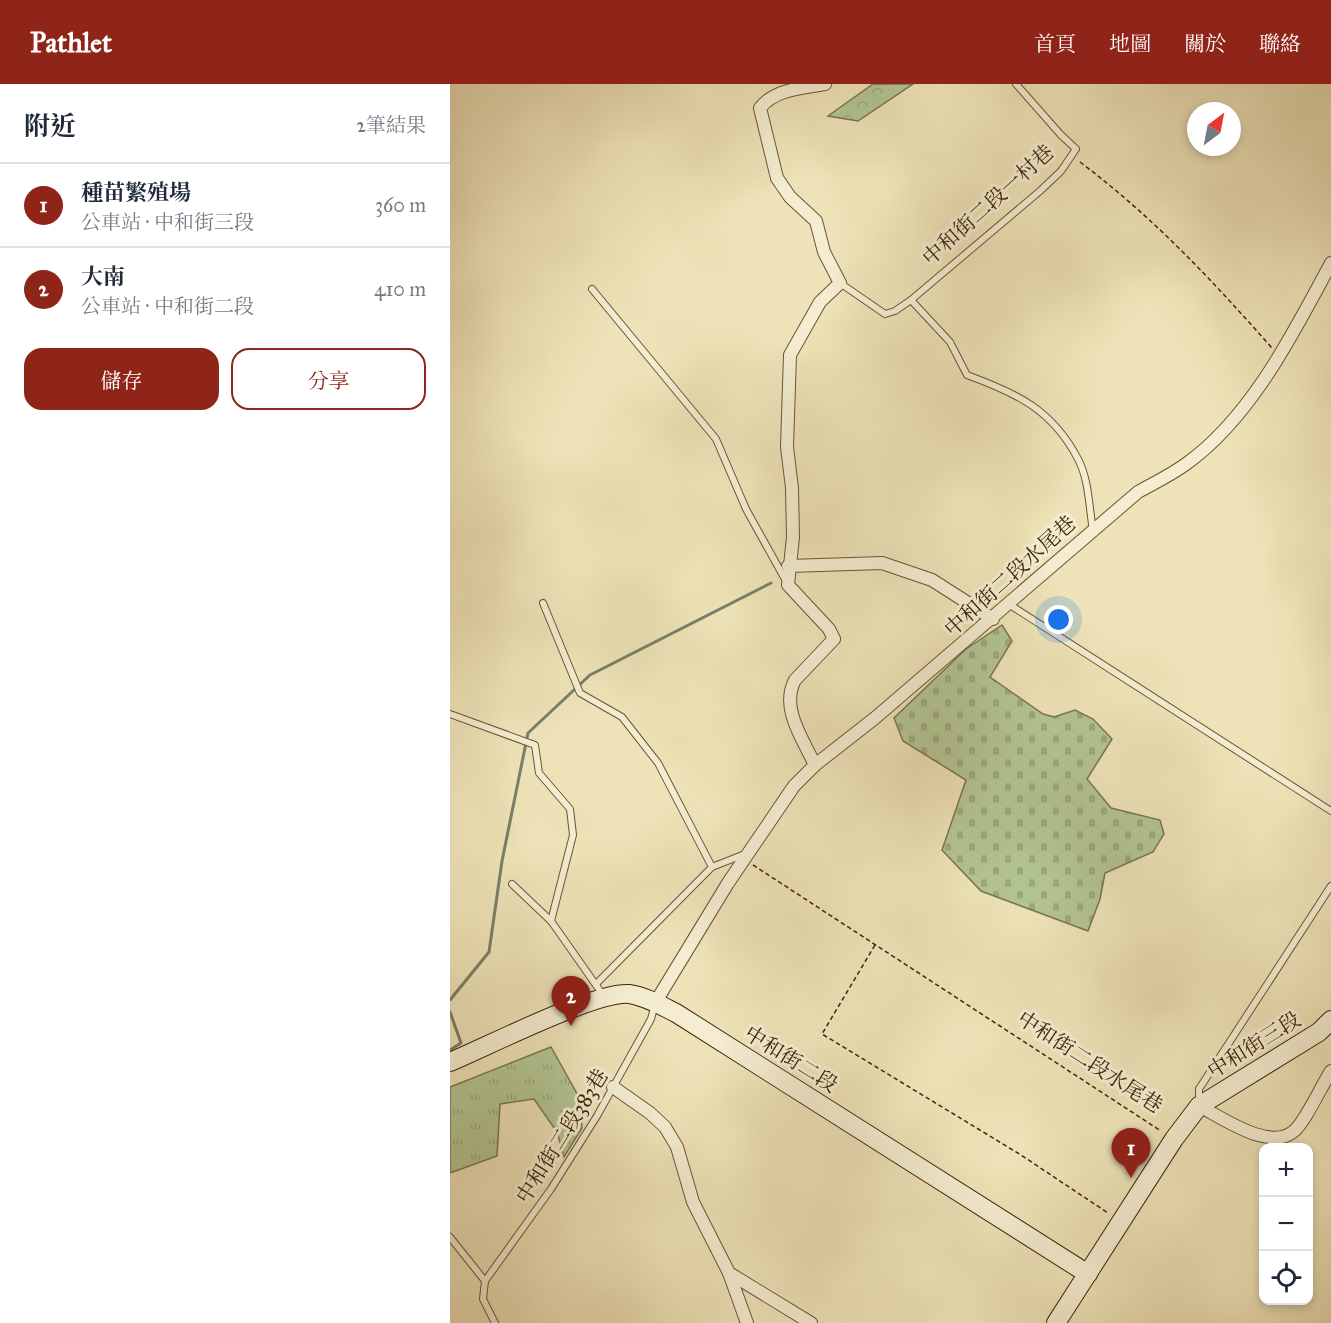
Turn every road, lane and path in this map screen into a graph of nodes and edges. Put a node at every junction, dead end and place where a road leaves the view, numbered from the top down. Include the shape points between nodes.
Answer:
1 (825, 84) edge
2 (1016, 84) edge
3 (1072, 156) junction
4 (1331, 263) edge
5 (840, 283) junction
6 (592, 289) dead end
7 (911, 300) junction
8 (1279, 357) junction
9 (1093, 533) junction
10 (788, 566) junction
11 (788, 585) junction
12 (543, 603) dead end
13 (1010, 605) junction
14 (993, 619) junction
15 (450, 714) edge
16 (815, 765) junction
17 (1331, 811) edge
18 (746, 856) junction
19 (712, 867) junction
20 (512, 884) dead end
21 (1331, 886) edge
22 (551, 921) junction
23 (875, 945) junction
24 (600, 991) junction
25 (656, 1003) junction
26 (1331, 1020) edge
27 (450, 1062) edge
28 (1331, 1071) edge
29 (613, 1087) junction
30 (1199, 1106) junction
31 (1174, 1139) junction
32 (1121, 1222) junction
33 (450, 1237) edge
34 (729, 1273) junction
35 (1088, 1274) junction
36 (485, 1281) junction
37 (495, 1323) edge
38 (747, 1323) edge
39 (811, 1323) edge
40 (1056, 1323) edge

1 - 5 street via 781,93 766,100 760,108 777,178 790,197 816,221 824,252
2 - 3 lane, 中和街二段一村巷 via 1076,149
3 - 7 lane, 中和街二段一村巷 via 1040,191
3 - 8 path via 1130,200 1213,282
4 - 8 street
5 - 7 lane via 885,314
5 - 10 street via 820,302 790,356 787,447 793,537
6 - 11 lane via 716,439 746,509
7 - 9 lane, 中和街二段水尾巷 via 950,342 967,375 1029,401 1053,424 1078,459
8 - 9 street via 1264,381 1212,441 1186,464 1138,492
9 - 13 street, 中和街二段水尾巷
10 - 11 street
10 - 14 street via 882,563 932,580
11 - 16 street via 830,629 834,639 791,687 790,712
12 - 19 lane via 580,693 622,717 658,763
13 - 14 street, 中和街二段水尾巷
13 - 17 lane
14 - 16 street, 中和街二段水尾巷
15 - 22 lane via 535,745 539,773 570,809 573,835
16 - 18 street, 中和街二段水尾巷 via 794,786
18 - 19 lane
18 - 23 path, 中和街二段水尾巷
18 - 25 street, 中和街二段水尾巷
19 - 24 lane
20 - 22 lane
21 - 30 lane via 1199,1089
22 - 24 lane
23 - 31 path, 中和街二段水尾巷
23 - 32 path via 822,1035 1021,1155
24 - 25 main road, 中和街二段 via 630,994
24 - 27 main road, 中和街二段 via 583,1005
25 - 29 lane, 中和街二段383巷
25 - 35 main road, 中和街二段
26 - 30 main road, 中和街三段 via 1319,1032
28 - 30 street, 中和街三段 via 1294,1131 1276,1140 1255,1135
29 - 34 street via 665,1127 677,1147 693,1202
29 - 36 lane, 中和街二段383巷 via 551,1189
30 - 31 main road, 中和街三段
31 - 32 main road, 中和街三段
32 - 35 main road, 中和街三段
33 - 36 lane
34 - 38 street
34 - 39 street
35 - 40 main road, 中和街三段
36 - 37 lane via 483,1299

